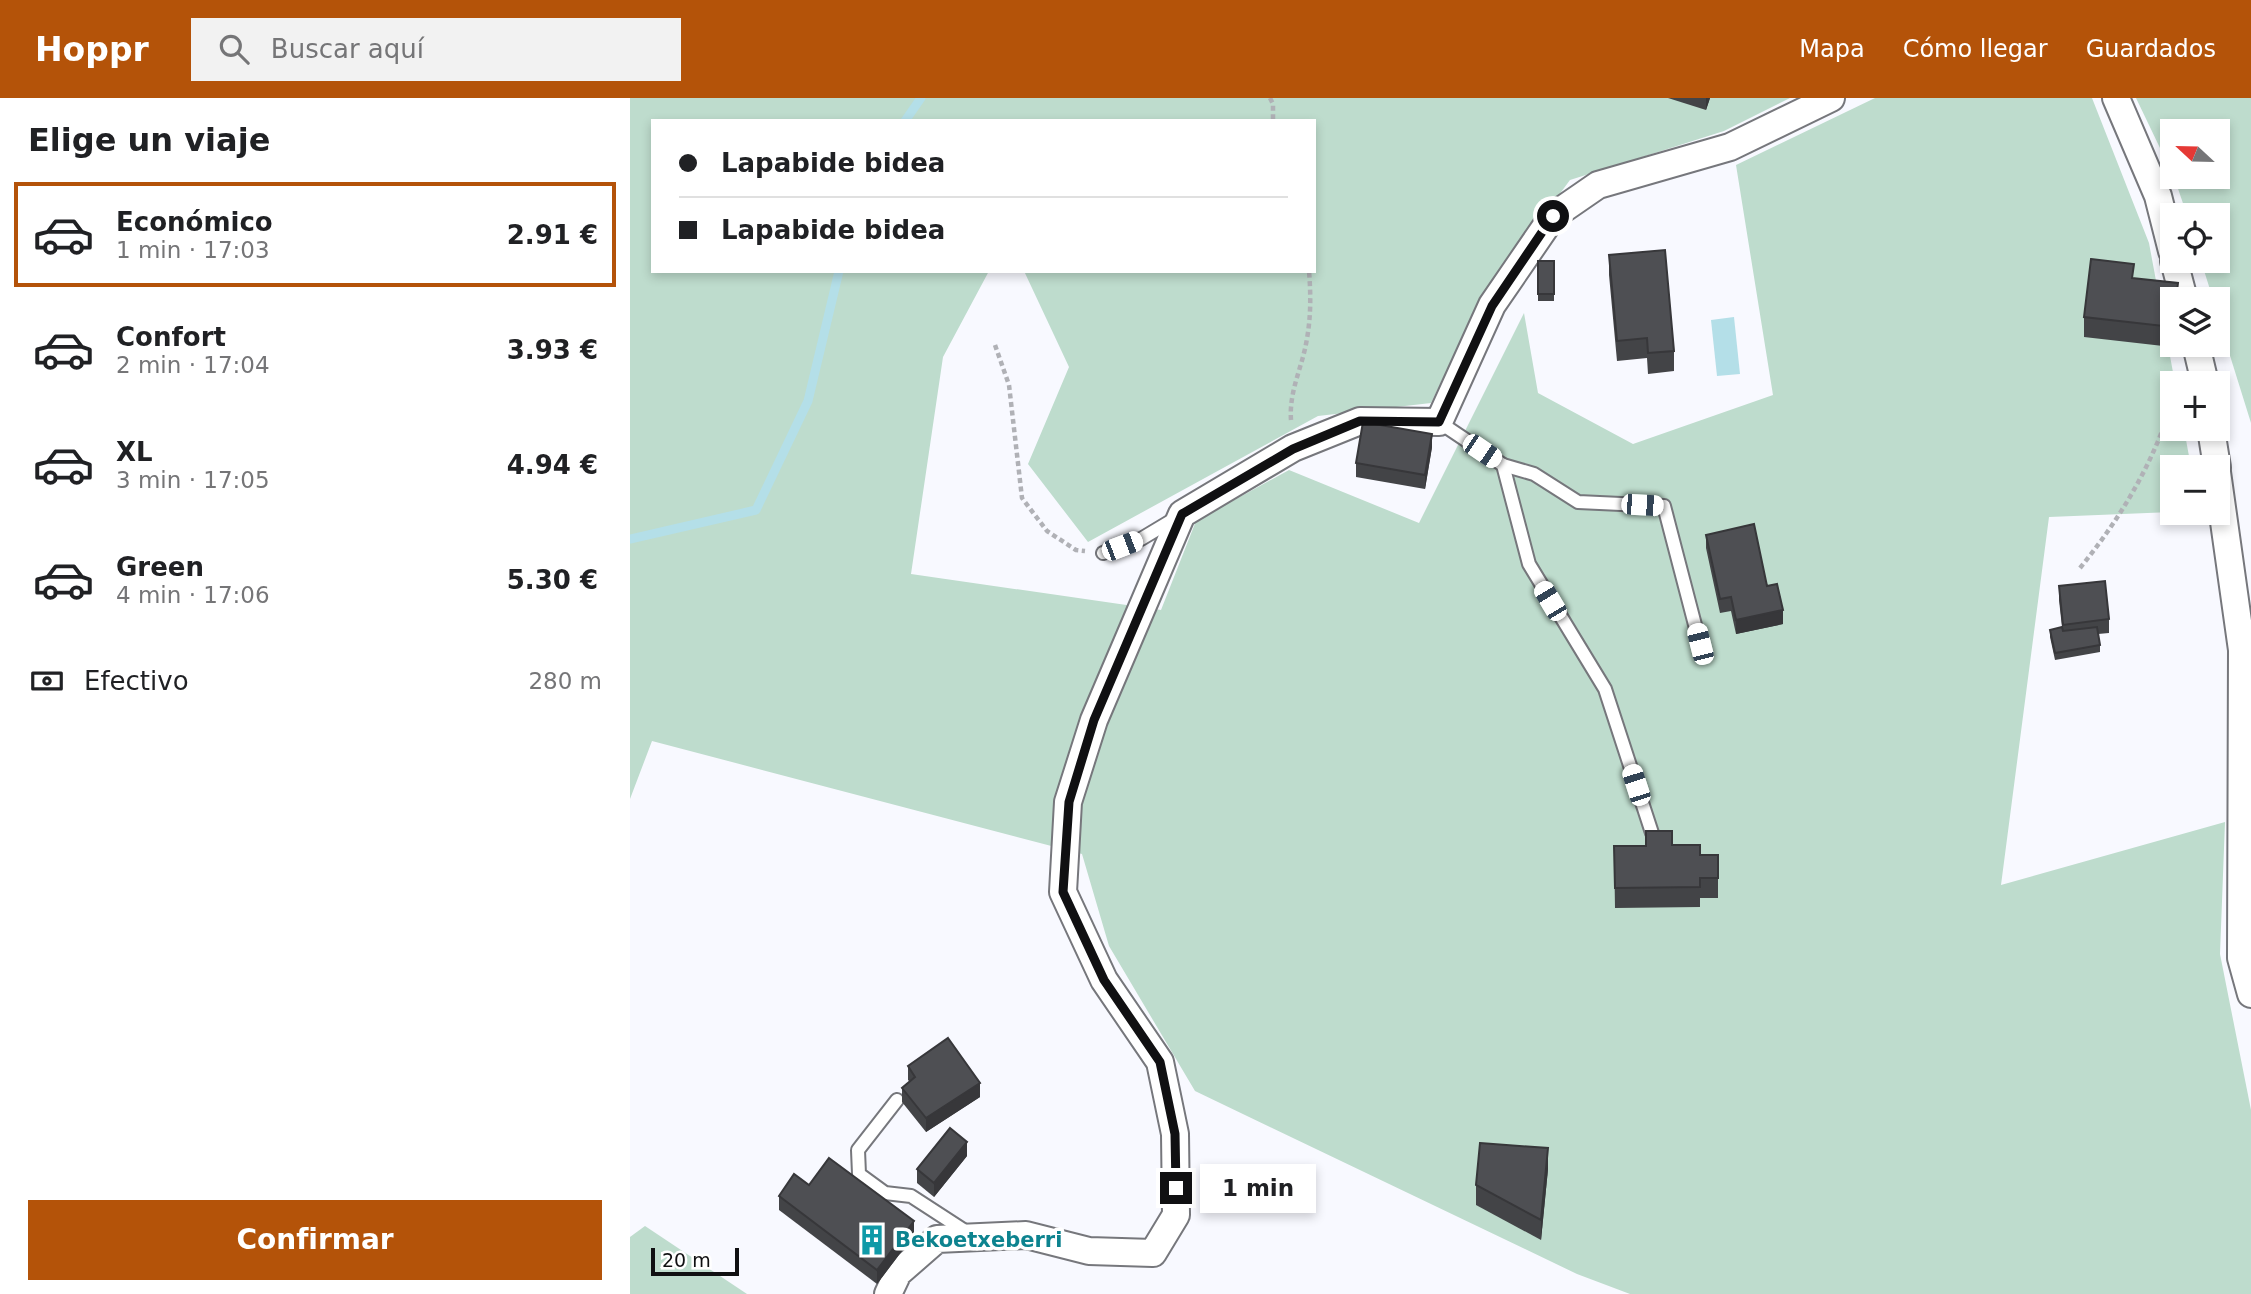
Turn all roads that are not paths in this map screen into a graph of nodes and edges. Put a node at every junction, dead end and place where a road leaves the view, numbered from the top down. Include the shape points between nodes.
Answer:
1 (1831, 98) edge
2 (2116, 98) edge
3 (2160, 204) edge
4 (1439, 422) junction
5 (1503, 465) junction
6 (1182, 514) junction
7 (2225, 525) edge
8 (1103, 553) road end
9 (1700, 644) dead end
10 (1652, 833) edge
11 (2251, 995) edge
12 (897, 1100) dead end
13 (974, 1237) junction
14 (888, 1294) edge

1 - 4 street via 1730,147 1598,185 1553,216 1492,306
2 - 3 street
4 - 5 lane
4 - 6 street via 1360,421 1305,444
5 - 9 lane via 1534,474 1578,502 1664,506
5 - 10 lane via 1529,564 1605,689
6 - 8 lane via 1141,539
6 - 13 street via 1094,720 1069,802 1063,892 1104,980 1160,1062 1175,1134 1176,1215 1153,1253 1089,1251 1026,1235
7 - 11 street via 2242,650 2241,958
12 - 13 lane via 858,1150 859,1174 885,1193 911,1196
13 - 14 street via 937,1239 898,1273

